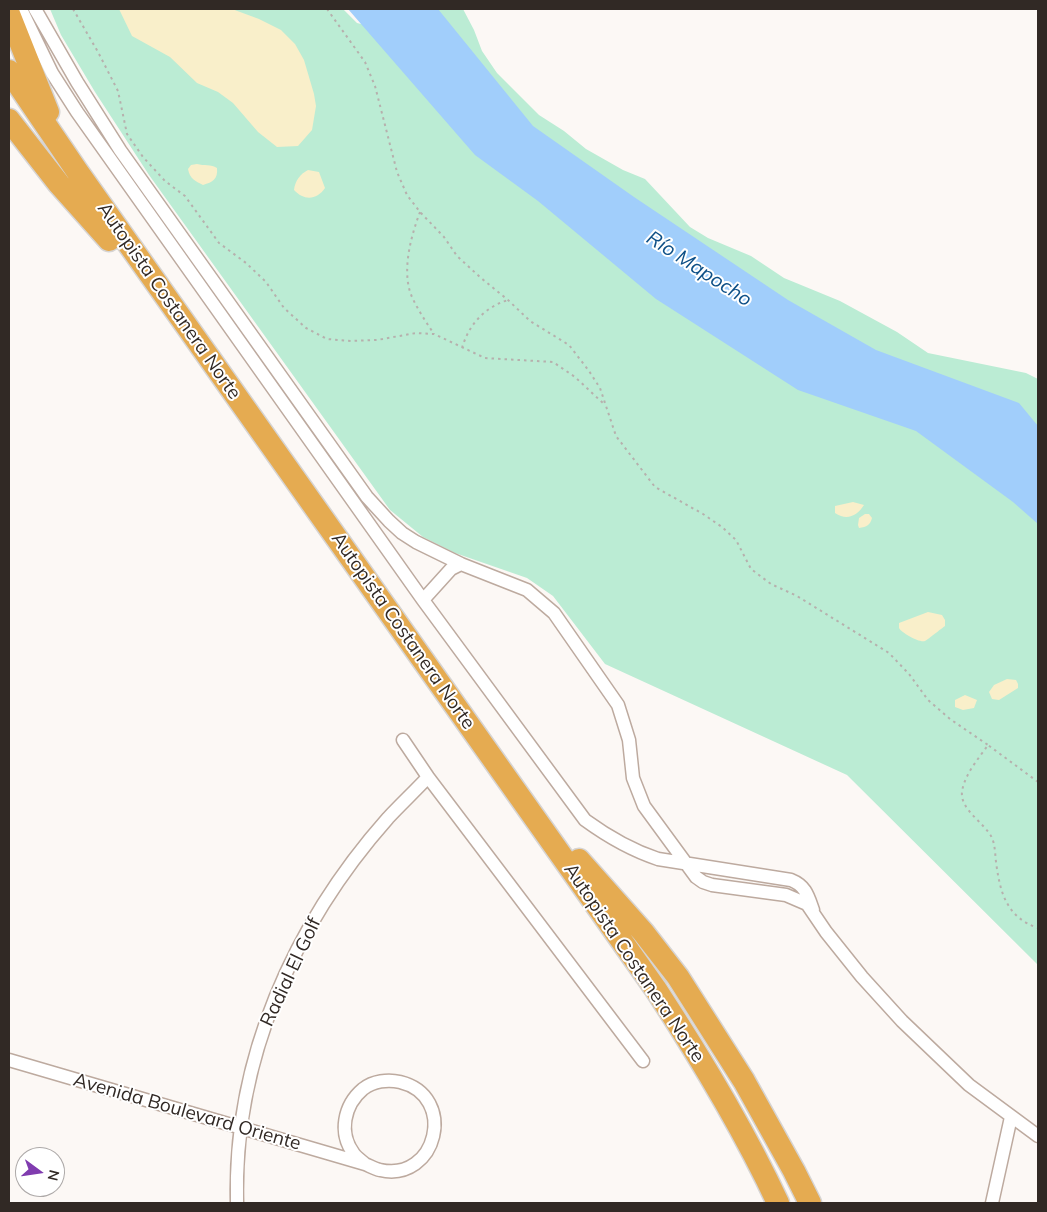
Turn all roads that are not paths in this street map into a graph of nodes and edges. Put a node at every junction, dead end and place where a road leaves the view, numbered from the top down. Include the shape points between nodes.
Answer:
1 (21, 9) edge
2 (35, 9) edge
3 (9, 14) edge
4 (9, 71) edge
5 (77, 82) junction
6 (63, 90) junction
7 (9, 97) edge
8 (9, 120) edge
9 (77, 171) junction
10 (109, 240) junction
11 (461, 564) junction
12 (423, 600) junction
13 (403, 740) dead end
14 (428, 778) junction
15 (526, 805) junction
16 (685, 863) junction
17 (9, 1060) edge
18 (643, 1061) dead end
19 (1011, 1117) junction
20 (240, 1127) junction
21 (1038, 1136) edge
22 (777, 1143) junction
23 (366, 1164) junction
24 (237, 1203) edge
25 (762, 1203) edge
26 (778, 1203) edge
27 (802, 1203) edge
28 (810, 1203) edge
29 (992, 1203) edge

1 - 6 street
2 - 5 street
3 - 9 highway via 43,100
4 - 9 highway, Autopista Costanera Norte
5 - 6 street
5 - 11 street via 120,150 367,497 402,533
6 - 12 street
7 - 10 highway, Autopista Costanera Norte
8 - 10 highway via 59,184
9 - 15 highway, Autopista Costanera Norte
10 - 25 highway, Autopista Costanera Norte via 639,991 708,1100
11 - 12 street via 451,569
11 - 16 street via 527,590 562,625 618,705 629,740 633,778 644,806
12 - 16 street via 585,820 637,851 658,859
13 - 14 street
14 - 18 street
14 - 20 street, Radial El Golf via 370,840 333,889 301,942 256,1048
15 - 22 highway via 624,910 678,977 725,1050
15 - 26 highway, Autopista Costanera Norte via 682,1030 739,1127
16 - 19 street via 696,877 707,884 786,895 807,904 862,977 902,1021 955,1072
17 - 20 street, Avenida Boulevard Oriente
19 - 21 street
19 - 29 street
20 - 23 street, Avenida Boulevard Oriente
20 - 24 street, Radial El Golf
22 - 27 highway
22 - 28 highway
23 - 23 street via 380,1170 395,1171 422,1158 431,1146 435,1132 429,1103 408,1084 394,1080 366,1087 354,1098 347,1111 344,1126 347,1141 354,1154

